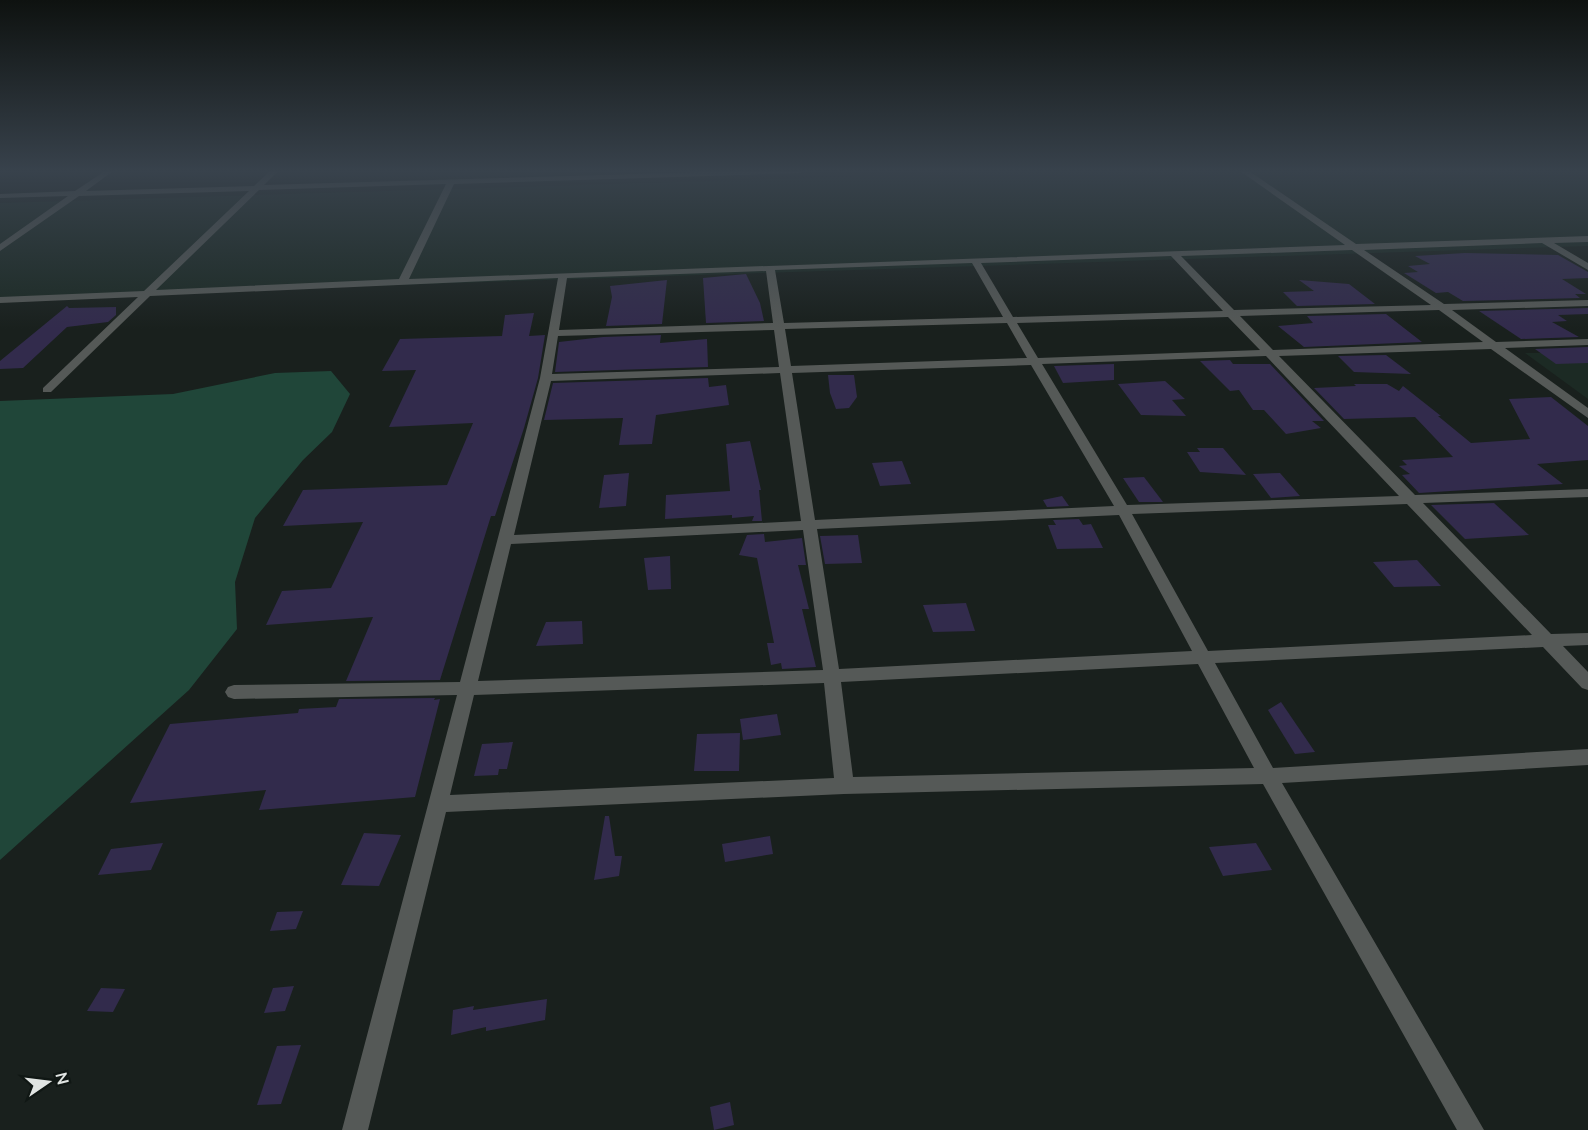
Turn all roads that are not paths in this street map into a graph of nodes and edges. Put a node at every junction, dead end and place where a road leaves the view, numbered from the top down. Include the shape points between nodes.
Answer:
1 (35, 224) edge
2 (220, 224) edge
3 (431, 224) edge
4 (1319, 224) edge
5 (1588, 239) edge
6 (1544, 241) junction
7 (0, 248) edge
8 (1353, 248) junction
9 (1174, 254) junction
10 (975, 261) junction
11 (770, 267) junction
12 (1588, 267) edge
13 (564, 274) junction
14 (403, 282) junction
15 (146, 295) junction
16 (0, 300) edge
17 (1588, 303) edge
18 (1441, 307) junction
19 (1233, 314) junction
20 (1008, 320) junction
21 (779, 327) junction
22 (555, 333) junction
23 (1588, 342) edge
24 (1493, 345) junction
25 (1271, 352) junction
26 (1032, 360) junction
27 (785, 369) junction
28 (546, 378) junction
29 (46, 390) dead end
30 (1588, 414) edge
31 (1588, 493) edge
32 (1411, 499) junction
33 (1123, 510) junction
34 (810, 525) junction
35 (506, 540) junction
36 (1588, 639) edge
37 (1547, 641) junction
38 (1202, 656) junction
39 (832, 676) junction
40 (1588, 683) edge
41 (467, 690) junction
42 (234, 692) dead end
43 (1588, 758) edge
44 (1268, 776) junction
45 (844, 786) junction
46 (439, 804) junction
47 (355, 1130) edge
48 (1471, 1130) edge

1 - 7 street
2 - 15 street
3 - 14 street
4 - 8 street
5 - 6 street
6 - 8 street
6 - 12 street
8 - 9 street
8 - 18 street
9 - 10 street
9 - 19 street
10 - 11 street
10 - 20 street
11 - 13 street
11 - 21 street
13 - 14 street
13 - 22 street
14 - 15 street
15 - 16 street
15 - 29 street
17 - 18 street
18 - 19 street
18 - 24 street
19 - 20 street
19 - 25 street
20 - 21 street
20 - 26 street
21 - 22 street
21 - 27 street
22 - 28 street
23 - 24 street
24 - 25 street
24 - 30 street
25 - 26 street
25 - 32 street
26 - 27 street
26 - 33 street
27 - 28 street
27 - 34 street
28 - 35 street
31 - 32 street
32 - 33 street
32 - 37 street
33 - 34 street
33 - 38 street
34 - 35 street
34 - 39 street
35 - 41 street
36 - 37 street
37 - 38 street
37 - 40 street
38 - 39 street
38 - 44 street
39 - 41 street
39 - 45 street
41 - 42 street
41 - 46 street
43 - 44 street
44 - 45 street
44 - 48 street
45 - 46 street
46 - 47 street

